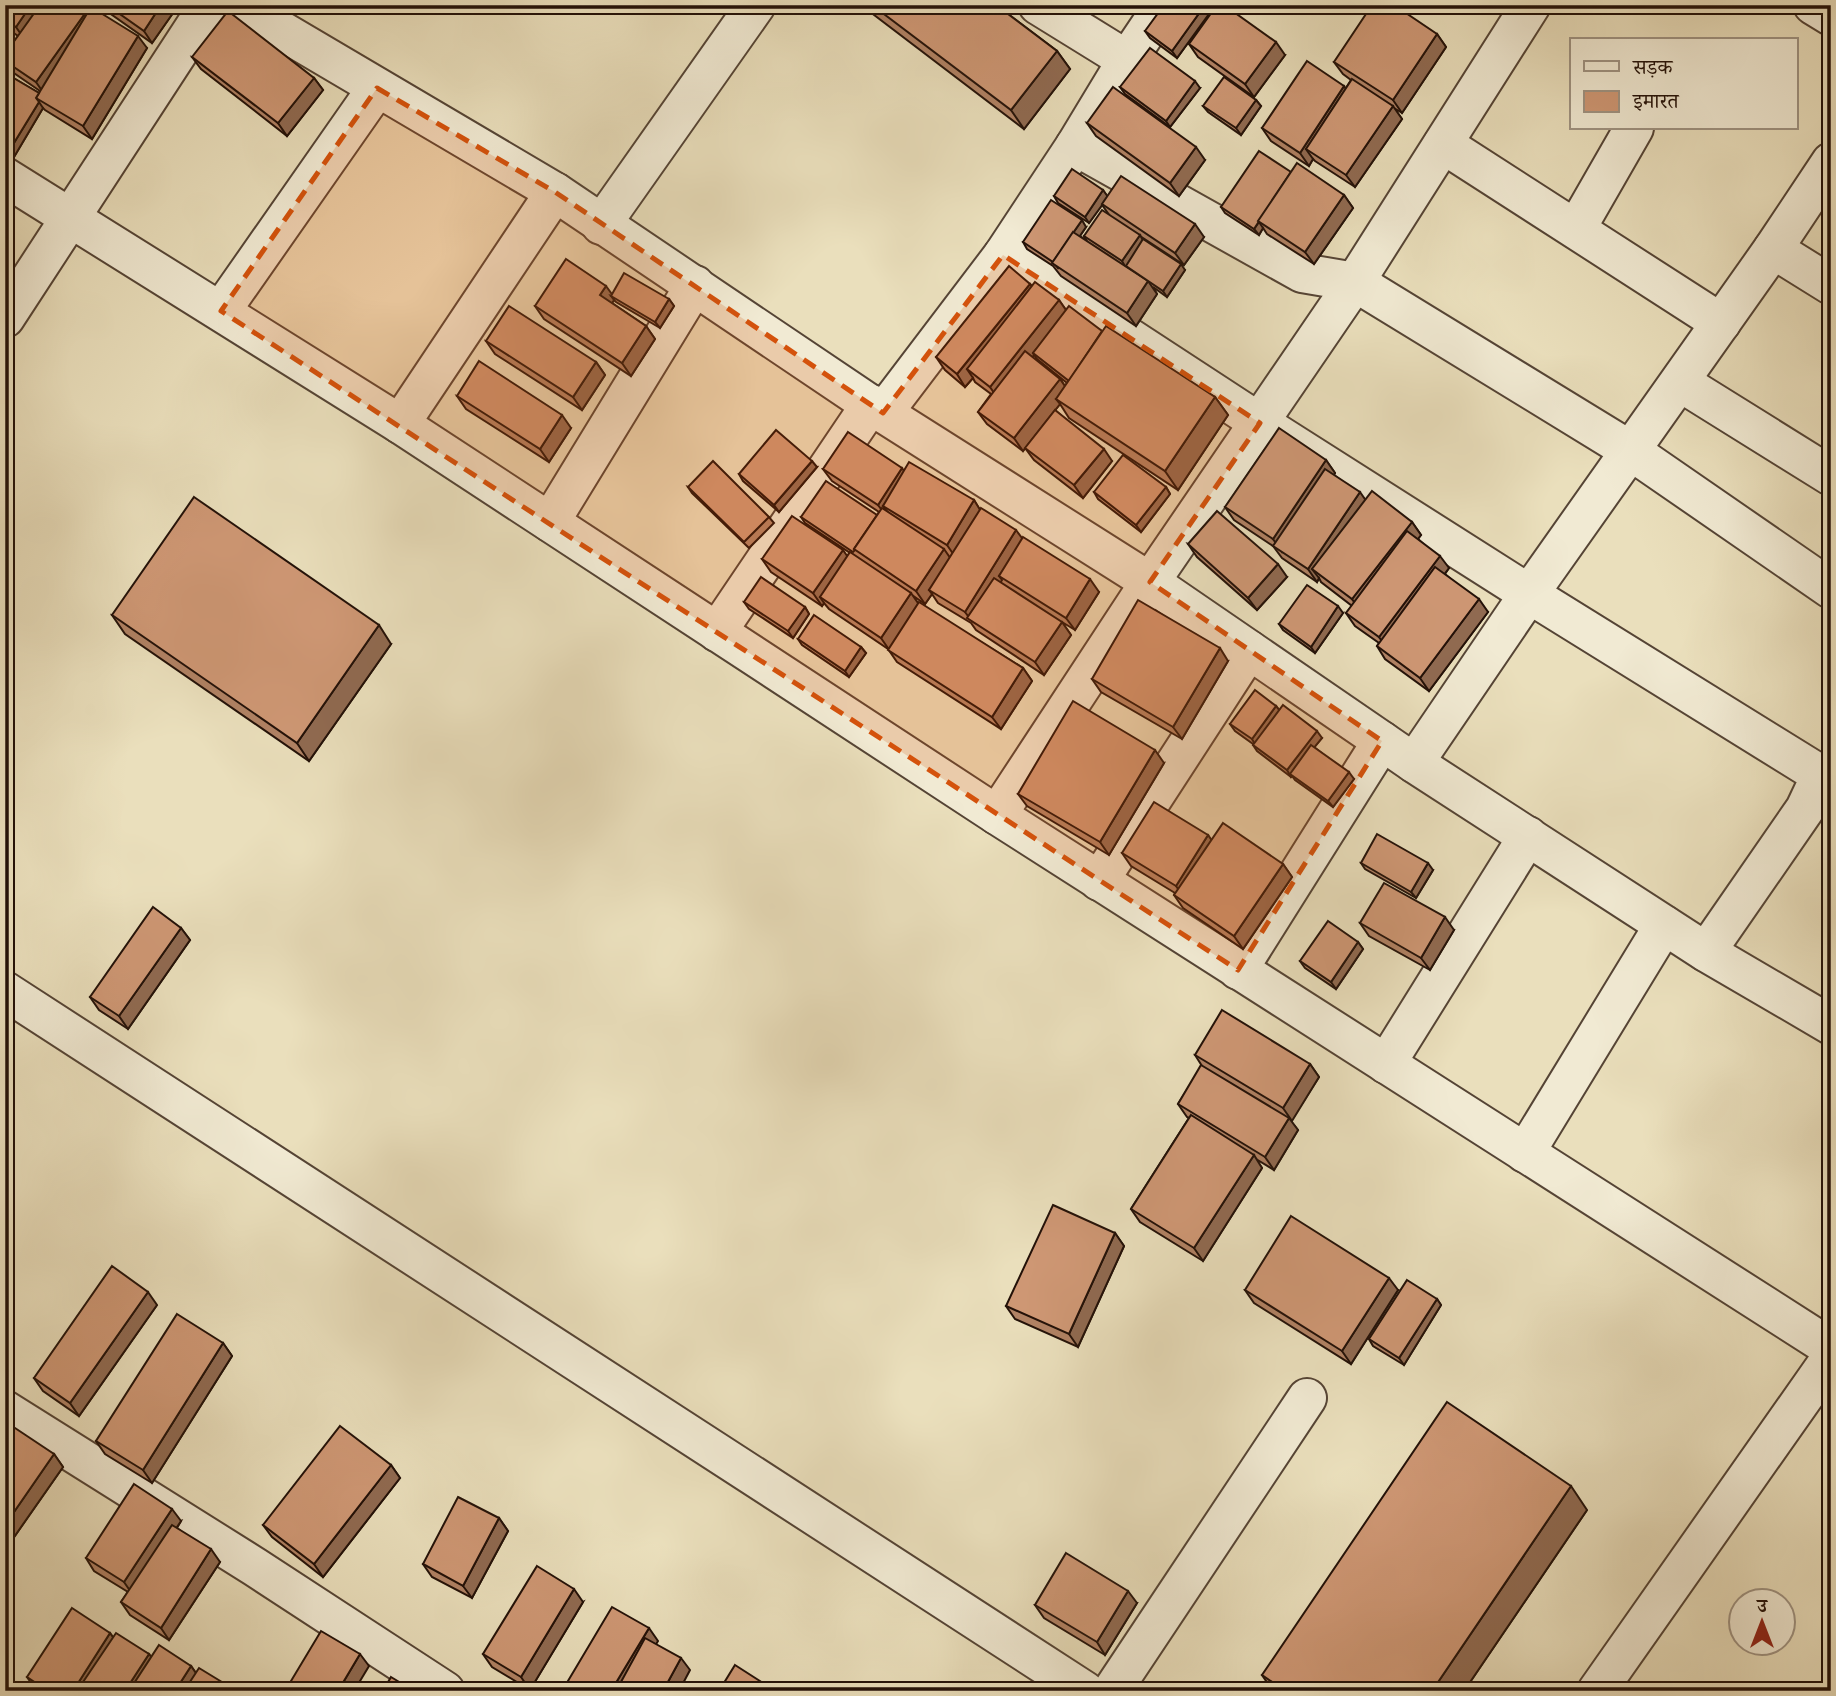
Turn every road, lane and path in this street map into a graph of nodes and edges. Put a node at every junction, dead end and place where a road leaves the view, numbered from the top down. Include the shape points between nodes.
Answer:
1 (756, 5) edge
2 (1038, 5) edge
3 (1164, 5) edge
4 (1531, 5) edge
5 (1813, 5) edge
6 (211, 7) edge
7 (1831, 16) edge
8 (1127, 60) junction
9 (377, 88) junction
10 (1633, 130) edge
11 (1443, 144) junction
12 (1074, 146) junction
13 (1831, 162) edge
14 (5, 177) edge
15 (555, 192) junction
16 (71, 218) junction
17 (601, 225) junction
18 (1576, 229) junction
19 (1773, 249) junction
20 (1003, 255) junction
21 (1355, 282) junction
22 (695, 285) junction
23 (1831, 285) edge
24 (220, 311) junction
25 (5, 318) edge
26 (1721, 323) junction
27 (1680, 382) junction
28 (877, 408) junction
29 (1260, 423) junction
30 (400, 424) junction
31 (1632, 451) junction
32 (1831, 476) edge
33 (550, 522) junction
34 (1150, 582) junction
35 (1831, 589) edge
36 (1529, 594) junction
37 (717, 632) junction
38 (1249, 650) junction
39 (1382, 741) junction
40 (1414, 763) junction
41 (1827, 773) edge
42 (997, 816) junction
43 (1528, 836) junction
44 (1099, 881) junction
45 (1664, 925) junction
46 (1706, 952) junction
47 (1238, 970) junction
48 (5, 991) edge
49 (1831, 1025) edge
50 (1386, 1064) junction
51 (1525, 1153) junction
52 (1831, 1348) edge
53 (1831, 1358) edge
54 (1307, 1398) dead end
55 (5, 1410) edge
56 (445, 1691) edge
57 (1085, 1691) edge
58 (1112, 1691) edge
59 (1597, 1691) edge

1 - 17 street
2 - 8 street
3 - 8 street
4 - 11 street
5 - 7 street
6 - 9 street
6 - 16 street
8 - 12 street
9 - 15 street
9 - 24 street
10 - 18 street
11 - 18 street
11 - 21 street
12 - 20 street
12 - 21 street via 1302,273
13 - 19 street
14 - 16 street
15 - 17 street
15 - 30 street
16 - 24 street
16 - 25 street
17 - 22 street
18 - 26 street
19 - 23 street
19 - 26 street
20 - 28 street
20 - 29 street
21 - 29 street
21 - 31 street
22 - 28 street
22 - 33 street
24 - 30 street
26 - 27 street
27 - 31 street
27 - 32 street
28 - 34 street
28 - 37 street
29 - 34 street
29 - 36 street
30 - 33 street
31 - 35 street
31 - 36 street
33 - 37 street
34 - 38 street
34 - 42 street
36 - 40 street
36 - 41 street
37 - 42 street
38 - 39 street
38 - 44 street
39 - 40 street
39 - 47 street
40 - 43 street
41 - 46 street
42 - 44 street
43 - 45 street
43 - 50 street
44 - 47 street
45 - 46 street
45 - 51 street
46 - 49 street
47 - 50 street
48 - 57 street
50 - 51 street
51 - 52 street
53 - 59 street
54 - 58 street
55 - 56 street

